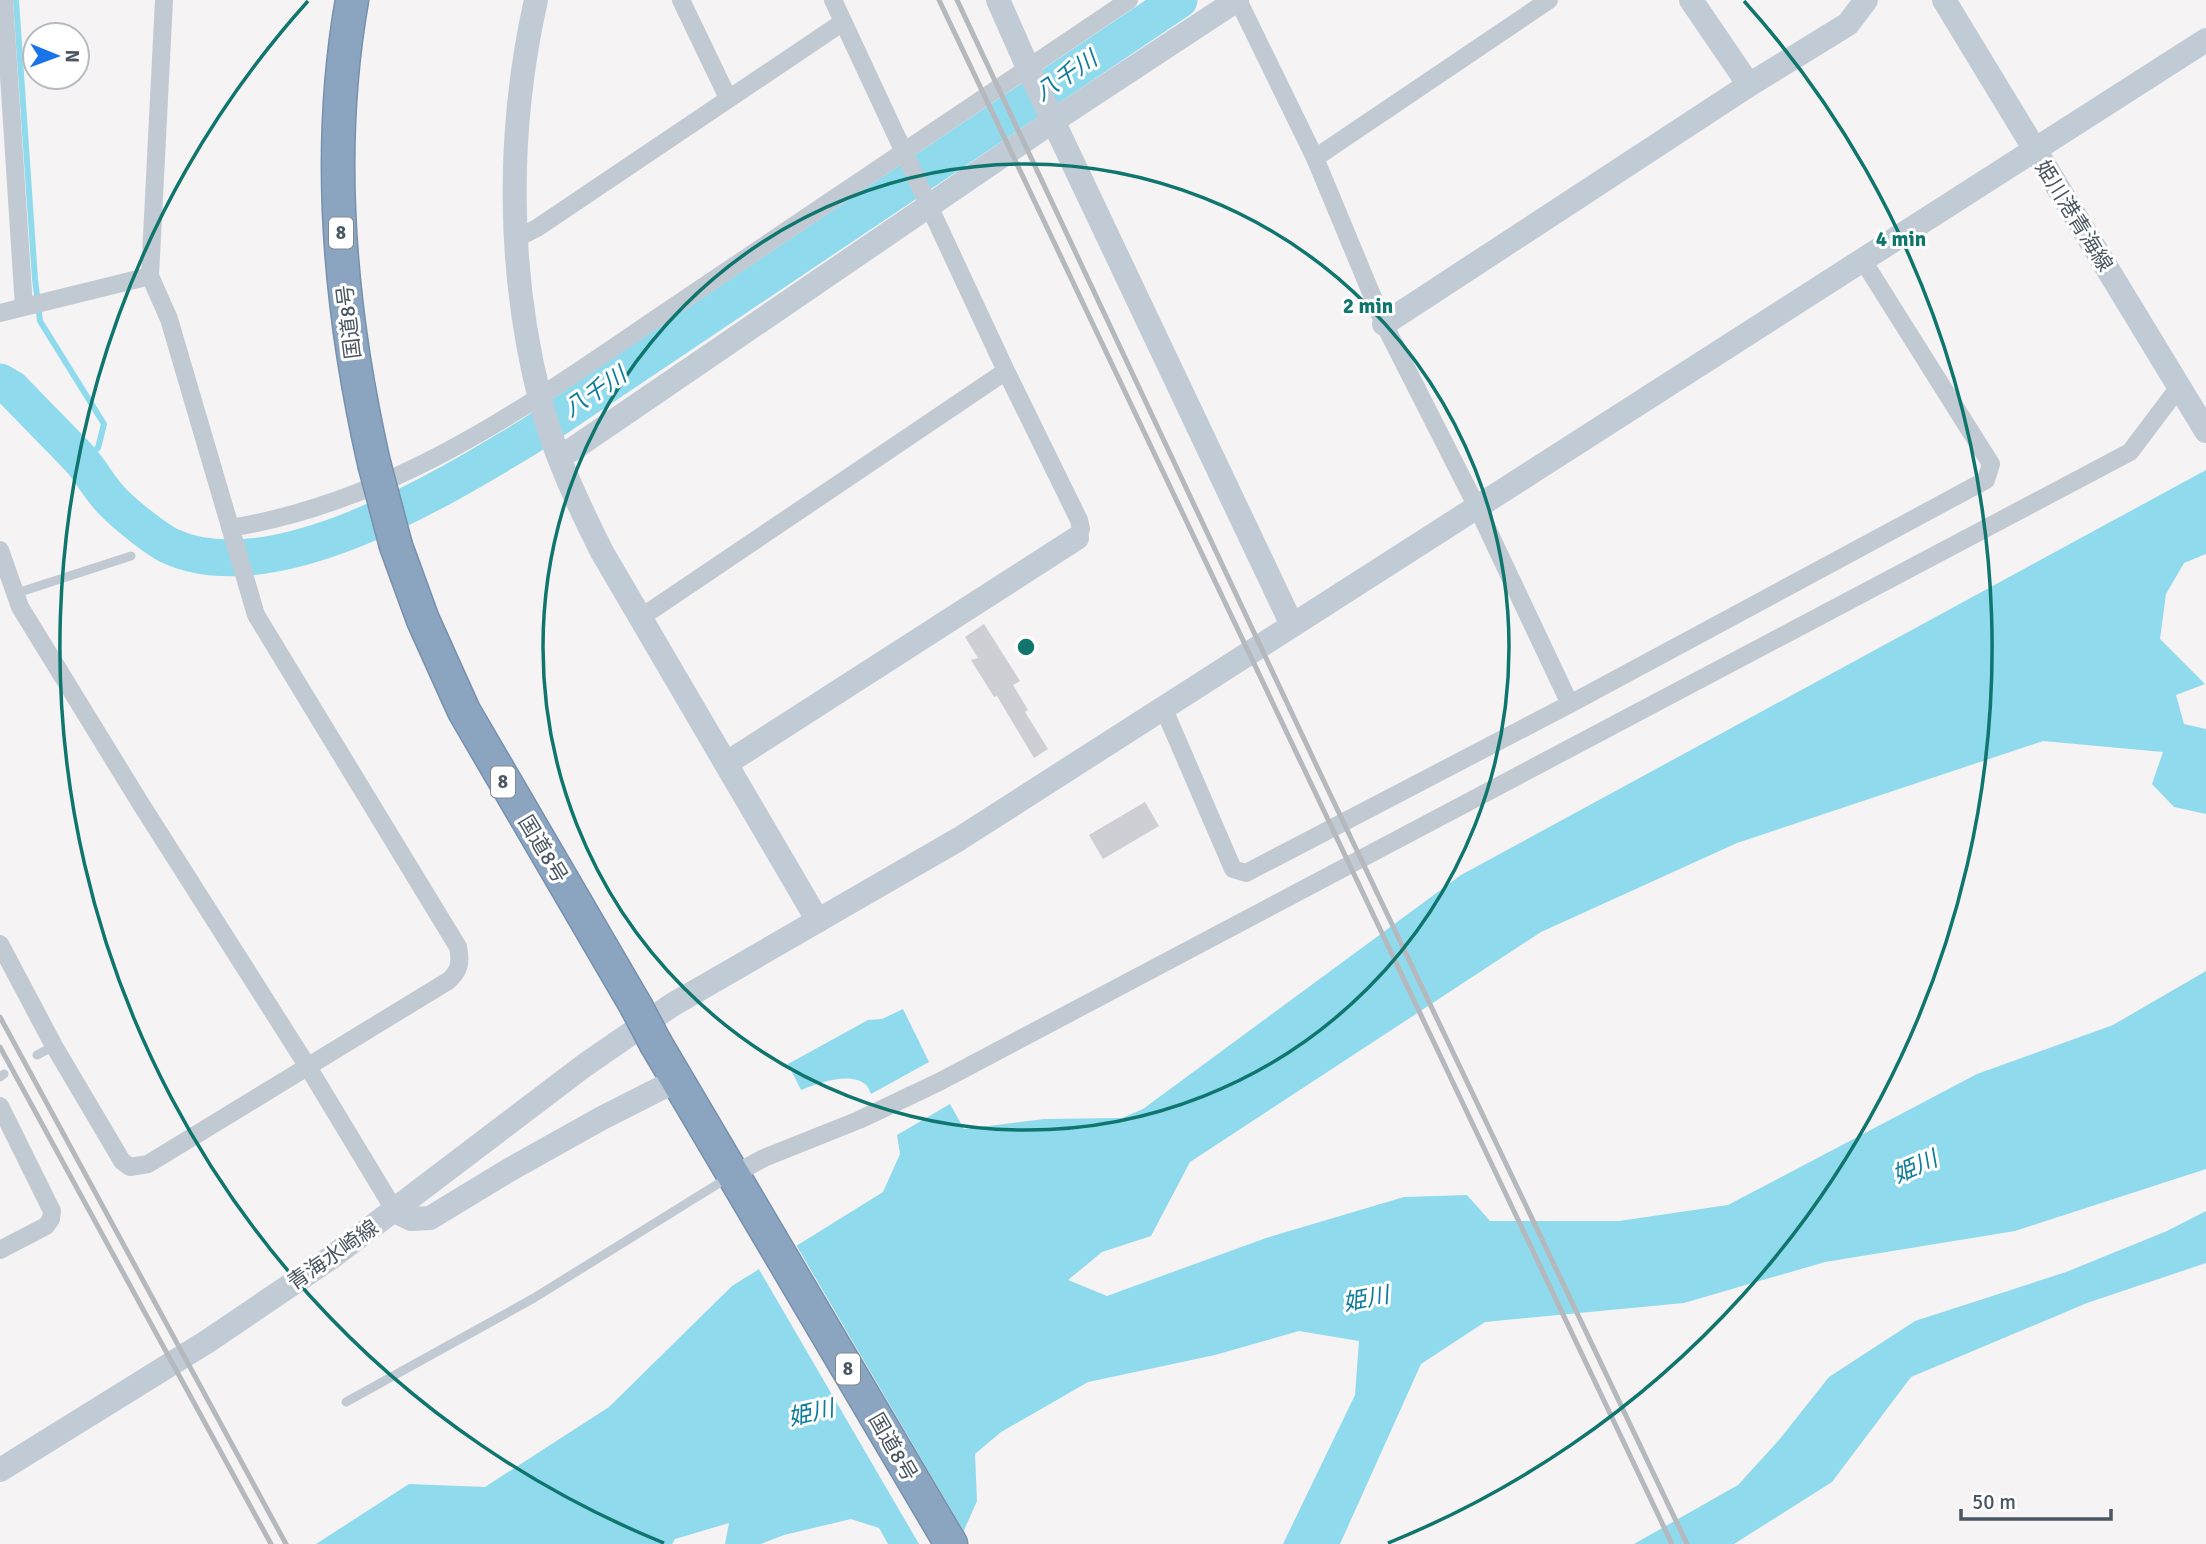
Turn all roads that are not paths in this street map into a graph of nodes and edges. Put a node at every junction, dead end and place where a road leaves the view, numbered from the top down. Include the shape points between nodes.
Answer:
1 (4, 0) edge
2 (164, 0) edge
3 (352, 0) edge
4 (536, 0) edge
5 (681, 0) edge
6 (833, 0) edge
7 (998, 0) edge
8 (1129, 0) edge
9 (1237, 0) edge
10 (1549, 0) edge
11 (1691, 0) edge
12 (1866, 0) edge
13 (1944, 0) edge
14 (844, 22) junction
15 (2206, 40) edge
16 (1028, 68) junction
17 (1749, 85) junction
18 (727, 98) junction
19 (1053, 121) junction
20 (2034, 151) junction
21 (905, 152) junction
22 (1315, 158) junction
23 (930, 204) junction
24 (516, 235) junction
25 (1862, 259) junction
26 (150, 276) junction
27 (24, 307) junction
28 (0, 313) edge
29 (1384, 324) junction
30 (1006, 371) junction
31 (2179, 387) junction
32 (539, 396) junction
33 (2201, 422) edge
34 (559, 456) junction
35 (1477, 508) junction
36 (230, 528) junction
37 (1077, 538) joint
38 (0, 550) edge
39 (131, 556) dead end
40 (8, 595) edge
41 (640, 618) junction
42 (1293, 625) junction
43 (1570, 704) junction
44 (1163, 707) junction
45 (727, 763) junction
46 (818, 921) junction
47 (0, 944) edge
48 (54, 1046) junction
49 (37, 1055) dead end
50 (308, 1066) junction
51 (685, 1093) junction
52 (0, 1106) edge
53 (732, 1173) junction
54 (395, 1211) junction
55 (0, 1250) edge
56 (346, 1402) dead end
57 (0, 1470) edge
58 (951, 1544) edge

1 - 27 street
2 - 26 street
3 - 51 highway, 国道8号 / 8, bridge via 339,123 342,263 358,393 396,546 464,711
4 - 24 street via 519,86
5 - 18 street
6 - 14 street
7 - 16 street
8 - 16 street
9 - 19 street
9 - 22 street
10 - 22 street
11 - 17 street
12 - 17 street via 1848,24
13 - 20 street, 姫川港青海線
14 - 18 street
14 - 21 street
15 - 20 street
16 - 19 street
16 - 21 street
17 - 29 street
18 - 24 street via 537,228
19 - 23 street
19 - 42 street
20 - 25 street
20 - 31 street, 姫川港青海線
21 - 23 street
21 - 32 street
22 - 29 street
23 - 30 street
23 - 34 street
24 - 32 street
25 - 35 street
25 - 43 street via 1991,464 1986,480
26 - 27 street
26 - 36 street via 169,319
27 - 28 street
29 - 35 street
30 - 37 street via 1079,520
30 - 41 street
31 - 33 street, 姫川港青海線
31 - 53 street via 2130,453 940,1082
32 - 34 street
32 - 36 street via 451,451 404,474 316,509
34 - 41 street via 585,518
35 - 42 street
35 - 43 street
36 - 50 street via 244,582 266,635 460,956 456,974 448,981
37 - 45 street
38 - 40 street
39 - 40 lane
40 - 50 street via 20,607
41 - 45 street
42 - 44 street
43 - 44 street via 1246,873 1233,869
44 - 46 street via 960,839
45 - 46 street
46 - 54 street via 672,1006 585,1065
47 - 48 street
48 - 49 lane
48 - 50 street via 122,1161 130,1167 148,1164
50 - 54 street
51 - 53 highway, 国道8号 / 8
51 - 54 street, 青海水崎線 via 602,1118 430,1218 411,1219
52 - 55 street via 52,1211 46,1226
53 - 56 lane via 534,1298
53 - 58 highway, 国道8号 / 8
54 - 57 street, 青海水崎線 via 208,1340

